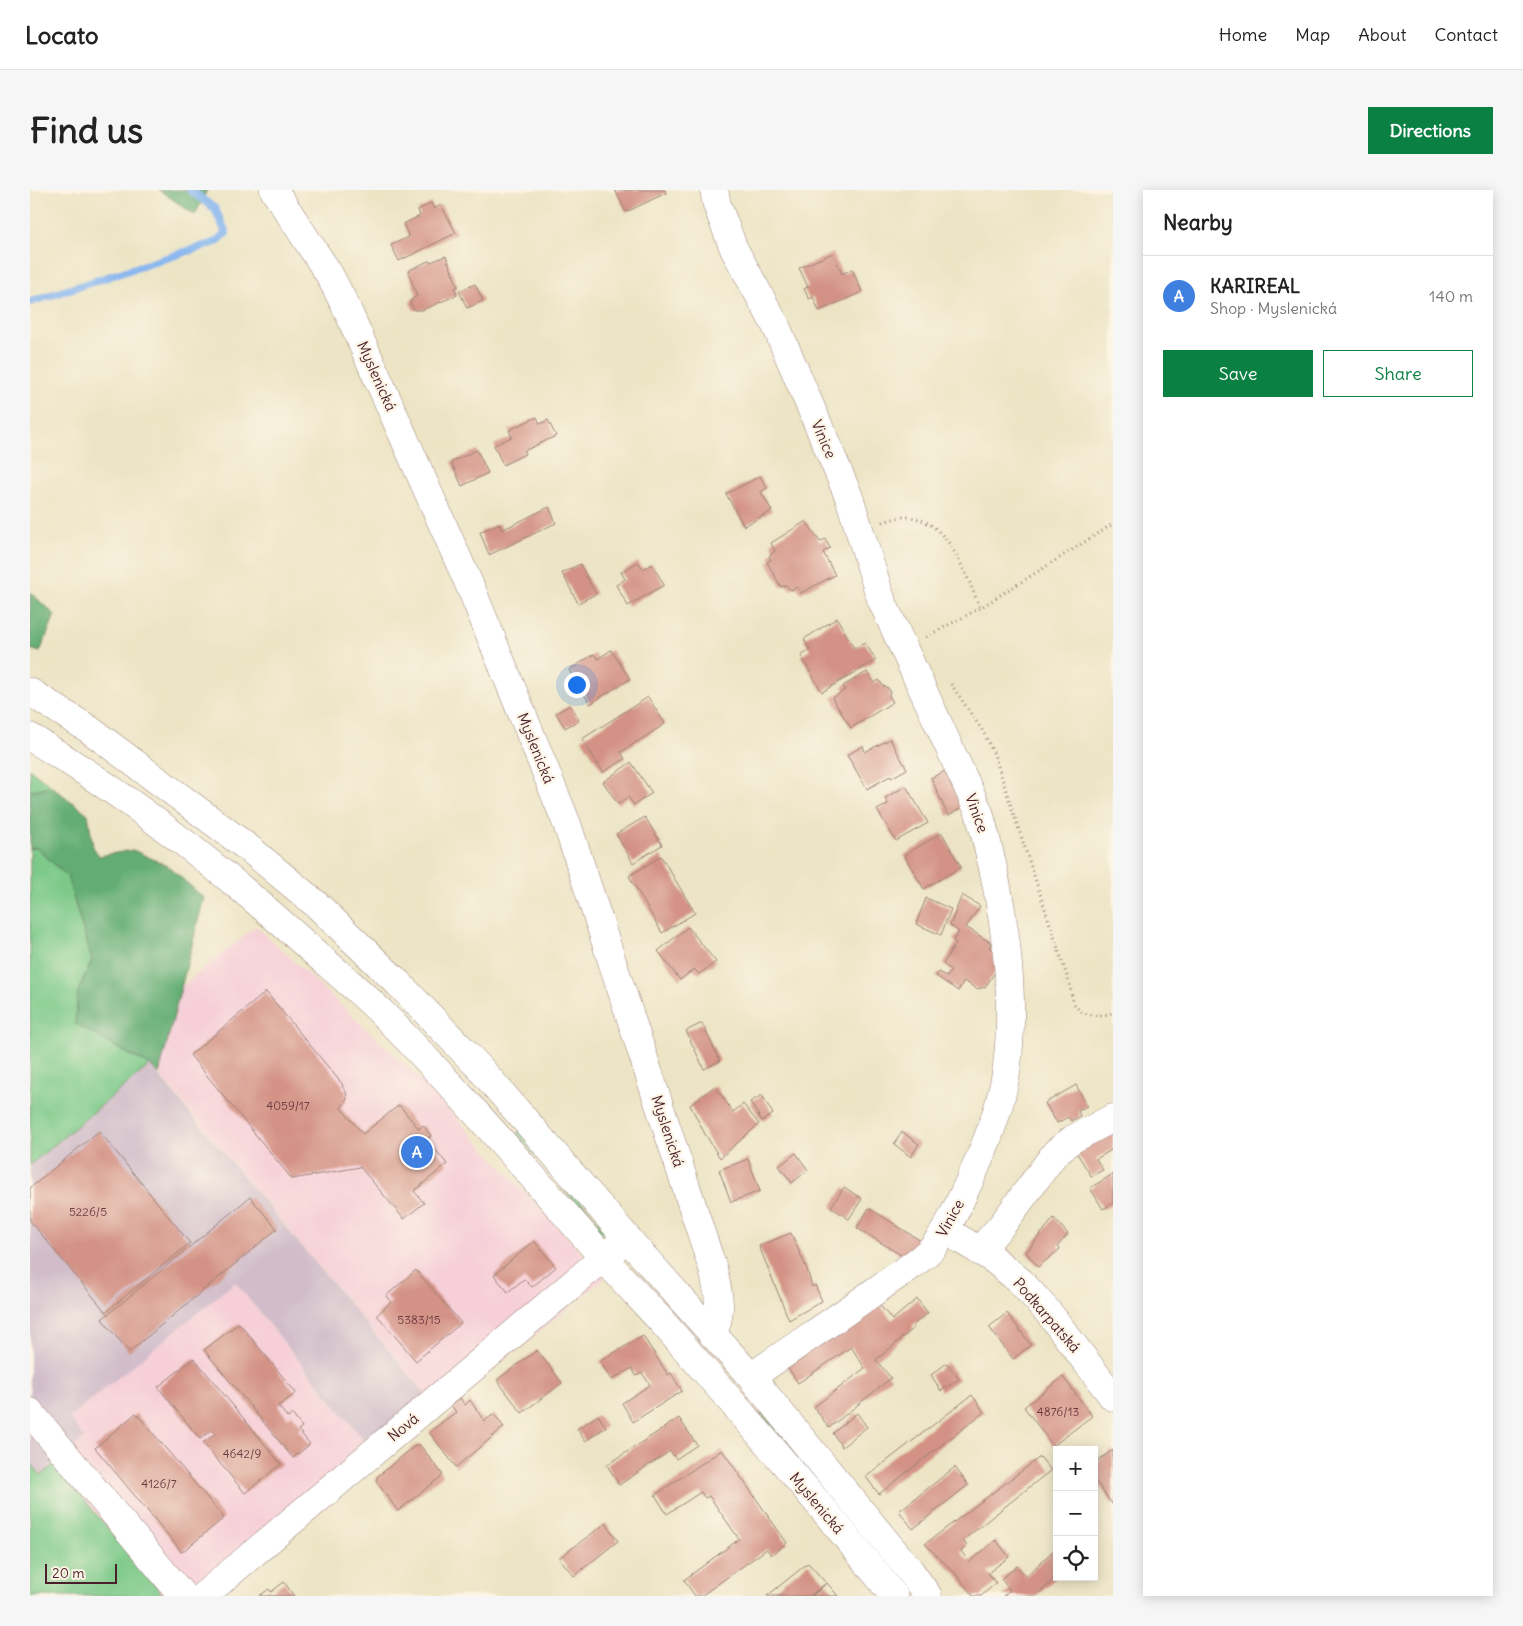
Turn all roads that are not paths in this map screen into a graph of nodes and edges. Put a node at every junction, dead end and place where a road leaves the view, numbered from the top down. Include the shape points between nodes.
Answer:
1 (274, 190) edge
2 (714, 190) edge
3 (30, 692) edge
4 (30, 737) edge
5 (1113, 1118) edge
6 (945, 1230) junction
7 (627, 1238) junction
8 (978, 1251) junction
9 (604, 1258) junction
10 (662, 1322) junction
11 (712, 1334) junction
12 (751, 1377) junction
13 (1113, 1397) edge
14 (30, 1412) edge
15 (183, 1596) edge
16 (203, 1596) edge
17 (894, 1596) edge
18 (928, 1596) edge

1 - 11 street, Myslenická via 329,274 346,307 473,593 567,824 713,1269 719,1311 718,1324
2 - 6 street, Vinice via 734,248 776,326 849,497 881,599 979,812 988,846 1008,965 1010,1002 1006,1068 990,1132
3 - 7 street, Myslenická via 90,730 185,799 317,905 478,1066
4 - 9 street, Myslenická via 71,761 158,822 225,874 381,1012 452,1086
5 - 8 street via 1056,1152 1002,1225
6 - 8 street, Podkarpatská
6 - 12 street, Vinice via 918,1260
7 - 9 street, Nová
7 - 11 street, Myslenická
8 - 13 street, Podkarpatská via 1020,1281 1049,1313
9 - 10 street, Myslenická
9 - 16 street, Nová
10 - 11 street
10 - 17 street, Myslenická
11 - 12 street, Myslenická
12 - 18 street, Myslenická
14 - 15 street

